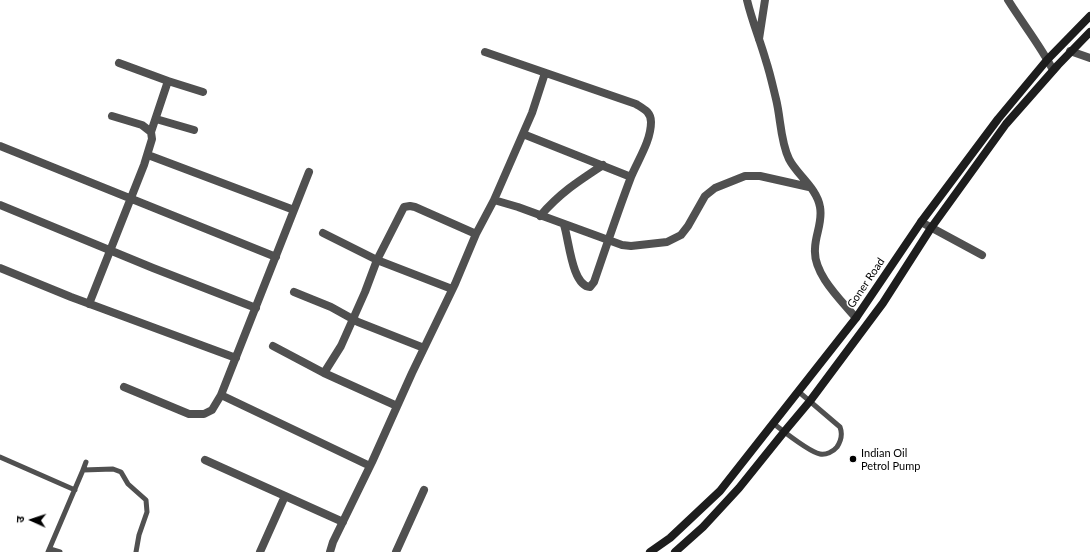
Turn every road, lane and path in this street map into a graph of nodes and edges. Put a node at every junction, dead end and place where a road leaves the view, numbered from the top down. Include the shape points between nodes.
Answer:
1 (747, 0) edge
2 (765, 0) edge
3 (1008, 0) edge
4 (1090, 16) edge
5 (1090, 32) edge
6 (758, 40) junction
7 (1070, 51) junction
8 (485, 52) dead end
9 (1090, 58) edge
10 (1047, 60) junction
11 (119, 63) dead end
12 (1052, 70) junction
13 (544, 73) junction
14 (168, 81) junction
15 (203, 92) dead end
16 (112, 116) dead end
17 (156, 119) junction
18 (194, 130) dead end
19 (151, 132) junction
20 (523, 134) junction
21 (0, 146) edge
22 (148, 155) junction
23 (603, 165) junction
24 (309, 172) dead end
25 (631, 177) junction
26 (809, 186) junction
27 (131, 198) junction
28 (494, 200) junction
29 (0, 205) edge
30 (294, 210) junction
31 (540, 216) junction
32 (921, 222) junction
33 (564, 225) junction
34 (931, 228) junction
35 (323, 233) dead end
36 (476, 234) junction
37 (608, 240) junction
38 (110, 250) junction
39 (982, 255) dead end
40 (276, 257) junction
41 (377, 260) junction
42 (0, 268) edge
43 (452, 289) junction
44 (294, 292) dead end
45 (89, 304) junction
46 (256, 308) junction
47 (856, 318) junction
48 (353, 319) junction
49 (273, 346) dead end
50 (424, 348) junction
51 (236, 358) junction
52 (324, 373) junction
53 (124, 387) dead end
54 (799, 392) junction
55 (222, 395) junction
56 (810, 401) junction
57 (397, 406) junction
58 (774, 424) junction
59 (784, 432) junction
60 (0, 457) edge
61 (205, 460) dead end
62 (86, 462) dead end
63 (370, 466) junction
64 (83, 470) junction
65 (75, 490) junction
66 (424, 490) dead end
67 (285, 496) junction
68 (343, 522) junction
69 (49, 550) edge
70 (60, 552) edge
71 (136, 552) edge
72 (260, 552) edge
73 (330, 552) edge
74 (396, 552) edge
75 (650, 552) edge
76 (675, 552) edge

1 - 6 street
2 - 6 street
3 - 10 street
4 - 10 street, Goner Road
5 - 7 street
6 - 26 street via 766,61 789,158
7 - 9 street
7 - 12 street
8 - 13 street
10 - 12 street
10 - 32 street, Goner Road via 998,119
11 - 14 street
12 - 34 street via 1006,124
13 - 20 street
13 - 25 street via 636,104 650,115 649,135
14 - 15 street
14 - 17 street
16 - 19 street via 142,125
17 - 18 street
17 - 19 street
19 - 22 street
20 - 23 street
20 - 28 street
21 - 27 street
22 - 27 street
22 - 30 street
23 - 25 street
23 - 31 street via 556,198
24 - 30 street
25 - 37 street
26 - 37 street via 760,176 745,176 715,188 705,196 681,235 667,242 631,246
26 - 47 street via 816,195 820,207 821,220 815,249 817,263 821,274
27 - 38 street
27 - 40 street
28 - 31 street
28 - 36 street
29 - 38 street
30 - 40 street
31 - 33 street
32 - 34 street
32 - 47 street, Goner Road
33 - 37 street
33 - 37 street via 576,275 586,287 590,287 594,282
34 - 39 street
34 - 56 street via 883,303
35 - 41 street
36 - 41 street via 415,207 404,207
36 - 43 street
38 - 45 street
38 - 46 street
40 - 46 street
41 - 43 street
41 - 48 street
42 - 45 street
43 - 50 street
44 - 48 street
45 - 51 street
46 - 51 street
47 - 54 street, Goner Road
48 - 50 street
48 - 52 street
49 - 52 street
50 - 57 street
51 - 55 street
52 - 57 street
53 - 55 street via 189,414 204,414 212,410
54 - 56 lane
54 - 58 street, Goner Road
55 - 63 street
56 - 59 street
56 - 59 lane via 840,427 841,441 834,450 820,454
57 - 63 street
58 - 59 lane
58 - 75 street, Goner Road via 720,491 670,538
59 - 76 street via 739,488 703,527
60 - 65 lane
61 - 67 street
62 - 64 lane
63 - 68 street
64 - 65 lane
64 - 71 lane via 113,469 121,472 128,484 146,500 147,512
65 - 69 lane
66 - 74 street
67 - 68 street
67 - 72 street
68 - 73 street
69 - 70 lane

